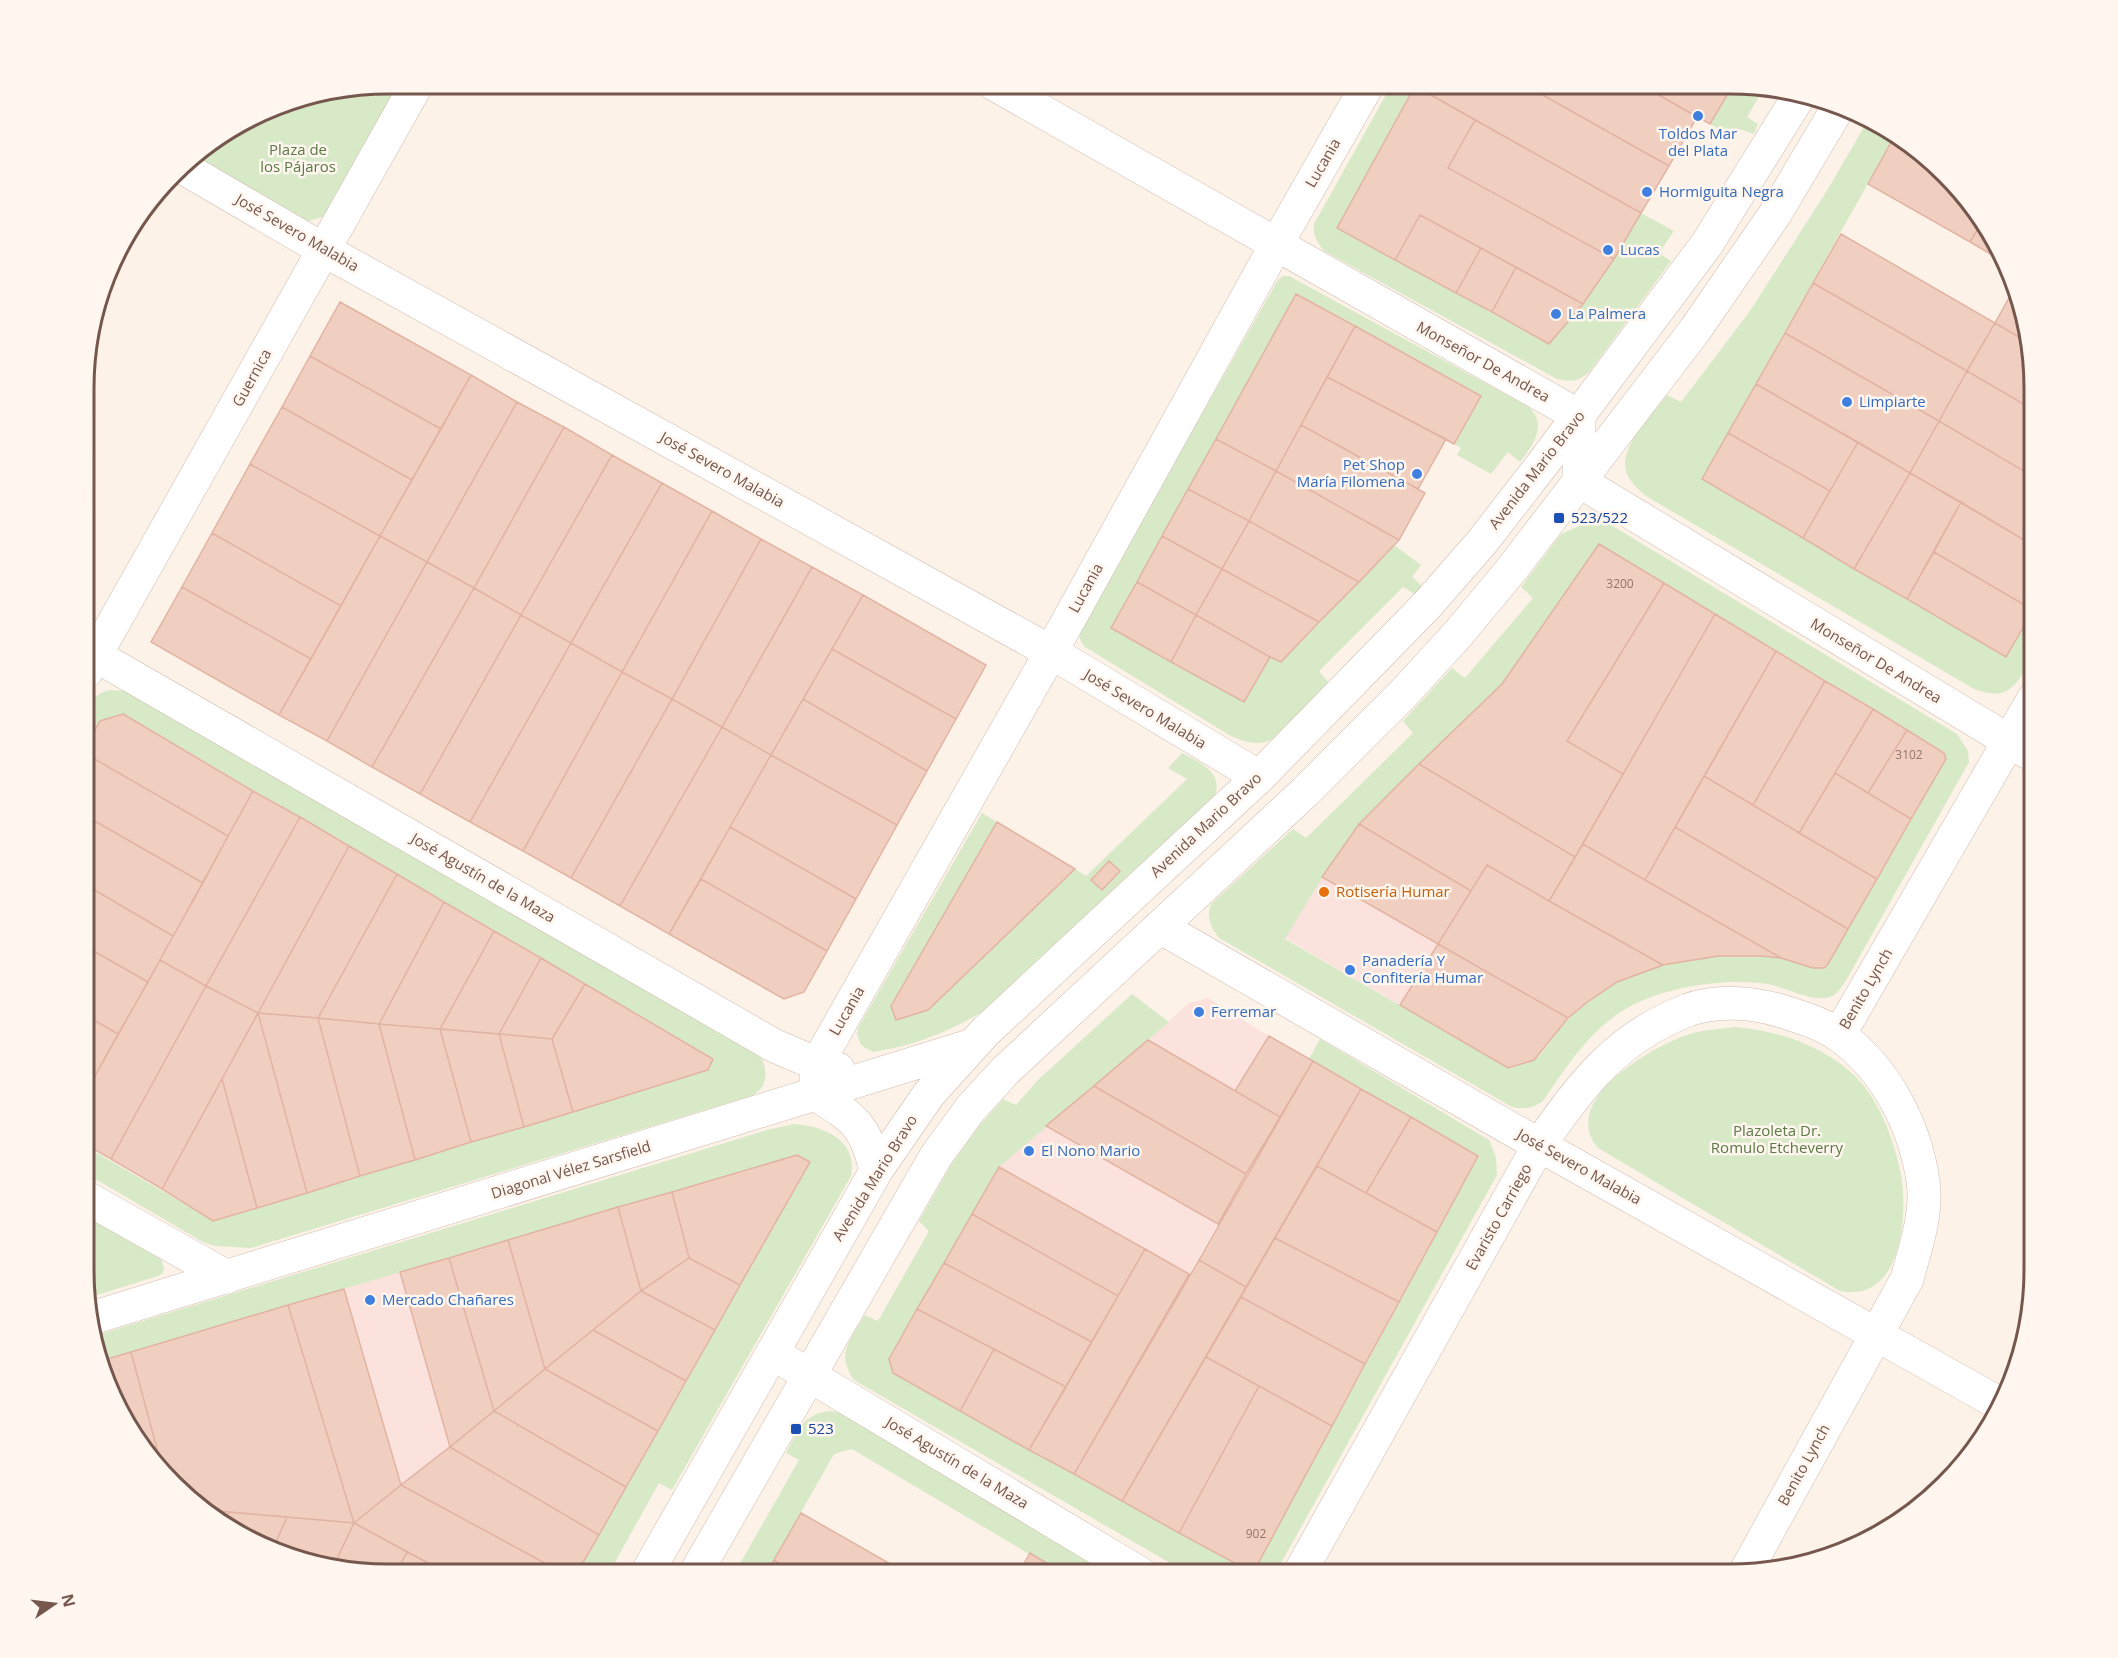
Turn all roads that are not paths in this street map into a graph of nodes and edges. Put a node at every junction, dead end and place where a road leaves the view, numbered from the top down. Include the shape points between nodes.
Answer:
1 (411, 95) edge
2 (1013, 95) edge
3 (1362, 95) edge
4 (1795, 102) edge
5 (1834, 114) edge
6 (190, 172) edge
7 (1276, 245) junction
8 (324, 250) junction
9 (1578, 416) junction
10 (1579, 481) junction
11 (94, 650) edge
12 (1051, 652) junction
13 (94, 662) edge
14 (2021, 749) edge
15 (1259, 777) junction
16 (1160, 927) junction
17 (1051, 1028) junction
18 (1839, 1035) junction
19 (972, 1045) junction
20 (816, 1079) junction
21 (1539, 1145) junction
22 (876, 1171) junction
23 (94, 1202) edge
24 (227, 1277) junction
25 (98, 1316) edge
26 (1876, 1333) junction
27 (772, 1353) junction
28 (809, 1374) junction
29 (1993, 1400) edge
30 (1750, 1563) edge
31 (653, 1564) edge
32 (701, 1564) edge
33 (1124, 1564) edge
34 (1305, 1564) edge

1 - 8 street, Guernica
2 - 7 street, Monseñor De Andrea
3 - 7 street, Lucania
4 - 9 street, Avenida Mario Bravo via 1707,244
5 - 10 street via 1743,263
6 - 8 street, José Severo Malabia
7 - 9 street, Monseñor De Andrea
7 - 12 street, Lucania
8 - 11 street, Guernica
8 - 12 street, José Severo Malabia
9 - 10 street
9 - 15 street, Avenida Mario Bravo via 1482,542 1428,604
10 - 14 street, Monseñor De Andrea
10 - 16 street via 1512,569 1403,694
12 - 15 street, José Severo Malabia
12 - 20 street, Lucania
13 - 20 street, José Agustín de la Maza via 766,1041
14 - 18 street, Benito Lynch
15 - 19 street, Avenida Mario Bravo
16 - 17 street
16 - 21 street, José Severo Malabia
17 - 19 street, Diagonal Vélez Sarsfield
17 - 28 street via 971,1108 936,1156
18 - 21 street, Evaristo Carriego via 1764,1006 1728,1003 1690,1010 1648,1028 1614,1054 1584,1084
18 - 26 street, Benito Lynch via 1873,1065 1898,1102 1914,1141 1924,1184 1921,1229 1907,1279
19 - 20 street, Diagonal Vélez Sarsfield via 892,1070
19 - 22 street, Avenida Mario Bravo via 929,1094
20 - 22 street, José Agustín de la Maza via 862,1131
20 - 24 street, Diagonal Vélez Sarsfield
21 - 26 street, José Severo Malabia
21 - 34 street, Evaristo Carriego
22 - 27 street, Avenida Mario Bravo
23 - 24 street
24 - 25 street, Diagonal Vélez Sarsfield
26 - 29 street, José Severo Malabia
26 - 30 street, Benito Lynch
27 - 28 street, José Agustín de la Maza
27 - 31 street, Avenida Mario Bravo
28 - 32 street
28 - 33 street, José Agustín de la Maza

